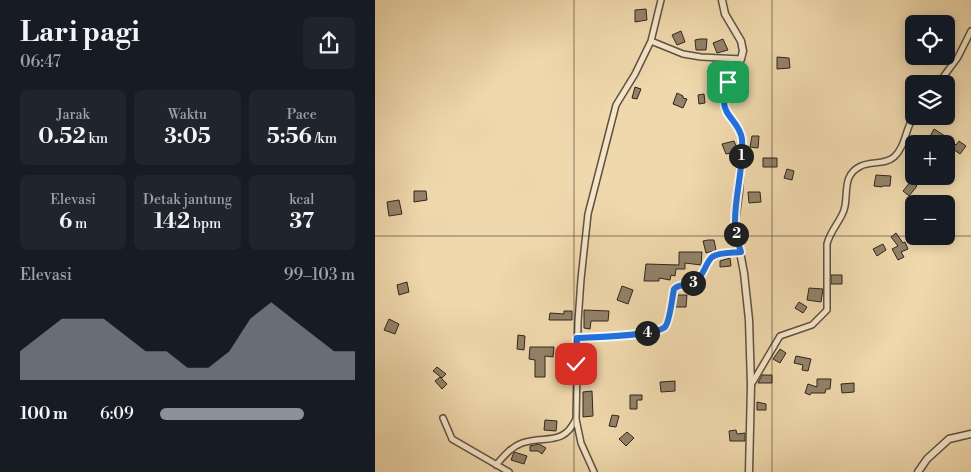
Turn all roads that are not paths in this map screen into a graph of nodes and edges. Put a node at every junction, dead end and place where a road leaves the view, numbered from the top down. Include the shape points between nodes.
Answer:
1 (661, 0) edge
2 (722, 0) edge
3 (971, 31) edge
4 (651, 41) junction
5 (741, 59) junction
6 (945, 75) edge
7 (909, 125) edge
8 (741, 252) junction
9 (577, 338) junction
10 (751, 385) junction
11 (443, 418) dead end
12 (576, 419) junction
13 (971, 434) edge
14 (496, 465) junction
15 (509, 472) edge
16 (594, 472) edge
17 (749, 472) edge
18 (918, 472) edge

1 - 4 street
2 - 5 street via 725,14 741,41
3 - 6 street
4 - 5 street via 683,54
4 - 9 street via 616,105 608,133 589,214
5 - 8 street via 728,82 723,100 742,140 735,222
7 - 10 street via 902,146 893,158 860,166 849,178 844,209 827,244 827,310 812,325 779,336
8 - 9 street via 712,258 695,282 677,286 665,327 641,334
8 - 10 street via 749,320
9 - 12 street
10 - 17 street
11 - 14 street via 452,439
12 - 14 street via 560,437 521,443 511,448
12 - 16 street via 581,444
13 - 18 street via 949,439
14 - 15 street

